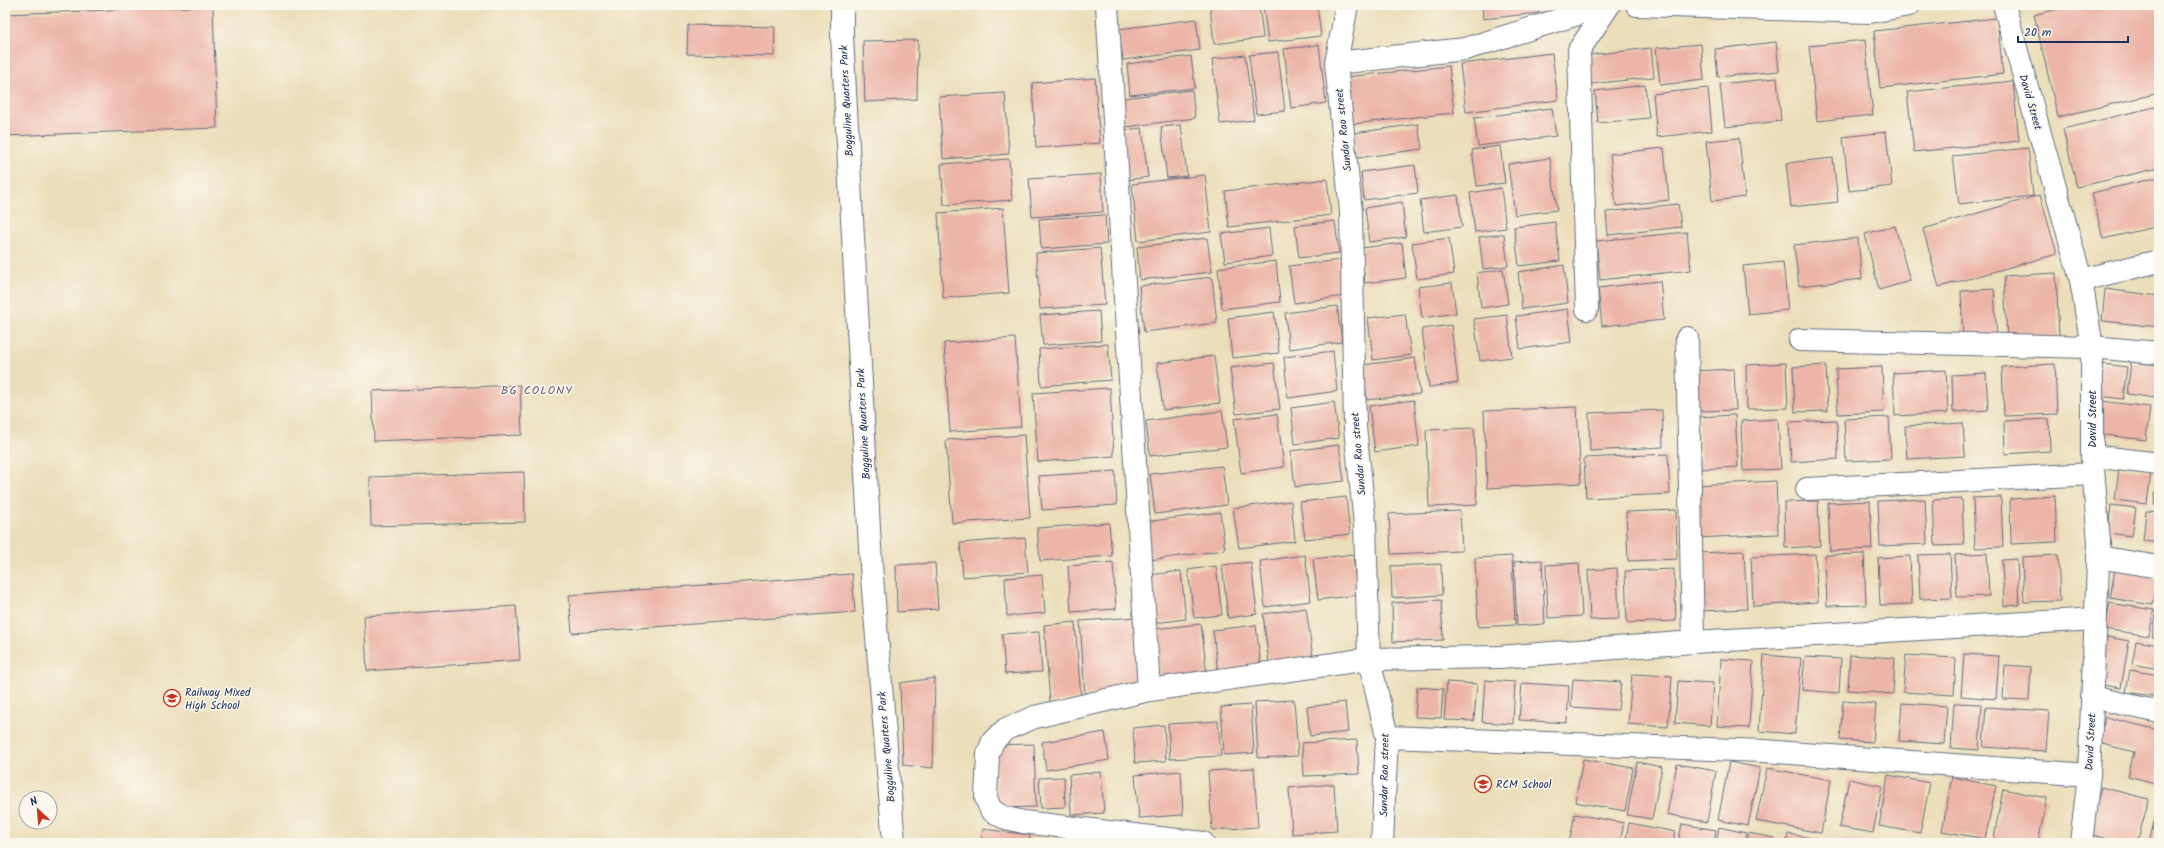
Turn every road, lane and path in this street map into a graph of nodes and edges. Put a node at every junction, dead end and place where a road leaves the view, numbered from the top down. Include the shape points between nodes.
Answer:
1 (842, 5) edge
2 (1107, 5) edge
3 (1347, 5) edge
4 (1608, 5) edge
5 (1637, 5) edge
6 (1909, 5) edge
7 (2004, 5) edge
8 (1336, 63) junction
9 (2159, 261) edge
10 (2081, 280) junction
11 (1587, 309) dead end
12 (1687, 338) dead end
13 (1800, 340) dead end
14 (2092, 347) junction
15 (2159, 353) edge
16 (2159, 464) edge
17 (2092, 465) junction
18 (1807, 489) dead end
19 (2098, 557) junction
20 (2159, 567) edge
21 (2096, 619) junction
22 (1693, 642) junction
23 (1369, 659) junction
24 (1149, 690) junction
25 (2092, 697) junction
26 (2159, 712) edge
27 (1387, 737) junction
28 (2089, 775) junction
29 (894, 843) edge
30 (1203, 843) edge
31 (1382, 843) edge
32 (2081, 843) edge

1 - 29 street, Bogguline Quarters Park via 871,565
2 - 24 street
3 - 8 street, Sundar Rao street
4 - 8 street via 1465,49
4 - 11 street via 1579,50
5 - 6 street via 1870,12
7 - 10 street, David Street
8 - 23 street, Sundar Rao street via 1351,212 1355,427 1365,524
9 - 10 street
10 - 14 street, David Street
12 - 22 street
13 - 14 street
14 - 15 street
14 - 17 street, David Street
16 - 17 street
17 - 18 street
17 - 19 street, David Street
19 - 20 street
19 - 21 street, David Street
21 - 22 street
21 - 25 street, David Street
22 - 23 street via 1500,657
23 - 24 street
23 - 27 street, Sundar Rao street
24 - 30 street via 1035,717 1006,729 993,741 988,754 986,798 992,810 1003,817 1023,822
25 - 26 street
25 - 28 street, David Street
27 - 28 street via 1764,751
27 - 31 street, Sundar Rao street
28 - 32 street, David Street

